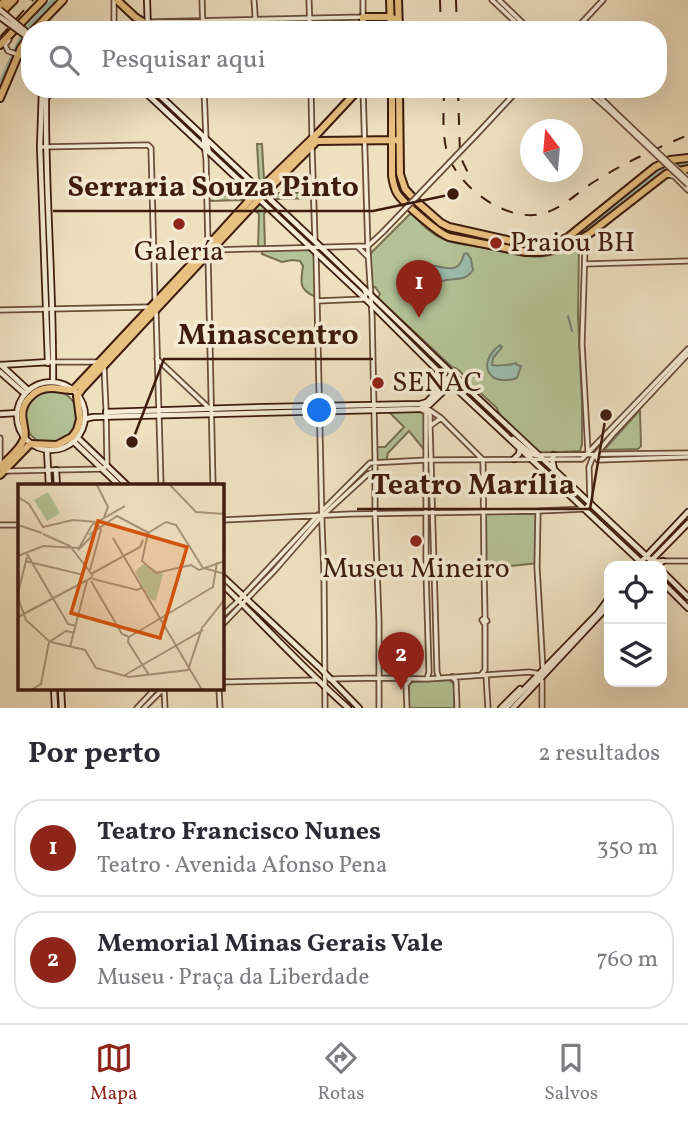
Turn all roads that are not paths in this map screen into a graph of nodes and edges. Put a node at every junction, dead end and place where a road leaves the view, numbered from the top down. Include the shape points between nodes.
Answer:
1 (6, 0) edge
2 (14, 0) edge
3 (43, 0) edge
4 (63, 0) edge
5 (117, 0) edge
6 (147, 0) edge
7 (202, 0) edge
8 (254, 0) edge
9 (309, 0) edge
10 (363, 0) edge
11 (398, 0) edge
12 (492, 0) edge
13 (499, 0) edge
14 (603, 0) edge
15 (390, 3) edge
16 (0, 11) edge
17 (376, 17) junction
18 (391, 17) junction
19 (309, 18) junction
20 (363, 18) junction
21 (255, 19) junction
22 (26, 21) edge
23 (43, 21) edge
24 (115, 21) edge
25 (143, 21) edge
26 (144, 21) edge
27 (145, 21) edge
28 (203, 21) joint
29 (309, 21) edge
30 (391, 21) edge
31 (395, 21) edge
32 (399, 21) edge
33 (514, 21) edge
34 (521, 21) edge
35 (583, 21) edge
36 (13, 22) junction
37 (21, 27) edge
38 (21, 29) edge
39 (17, 32) junction
40 (21, 34) edge
41 (0, 46) edge
42 (21, 48) edge
43 (17, 54) junction
44 (21, 55) edge
45 (0, 96) edge
46 (46, 98) edge
47 (151, 98) edge
48 (204, 98) edge
49 (311, 98) edge
50 (353, 98) edge
51 (361, 98) edge
52 (393, 98) edge
53 (398, 98) edge
54 (510, 98) edge
55 (596, 98) edge
56 (600, 98) edge
57 (163, 99) edge
58 (612, 111) junction
59 (205, 126) junction
60 (311, 128) junction
61 (197, 131) junction
62 (320, 131) junction
63 (205, 138) junction
64 (366, 140) junction
65 (396, 140) junction
66 (312, 143) junction
67 (43, 147) junction
68 (205, 148) junction
69 (212, 154) junction
70 (688, 158) edge
71 (206, 159) junction
72 (397, 161) junction
73 (668, 167) junction
74 (682, 169) edge
75 (394, 183) junction
76 (688, 185) edge
77 (389, 193) dead end
78 (259, 194) junction
79 (418, 205) junction
80 (582, 225) junction
81 (589, 234) junction
82 (208, 236) junction
83 (368, 236) junction
84 (216, 237) junction
85 (566, 238) junction
86 (580, 240) junction
87 (374, 241) junction
88 (315, 242) junction
89 (368, 246) junction
90 (333, 247) junction
91 (358, 247) junction
92 (310, 248) junction
93 (321, 248) junction
94 (585, 248) junction
95 (208, 250) junction
96 (154, 251) junction
97 (316, 253) junction
98 (328, 254) junction
99 (198, 256) junction
100 (368, 257) junction
101 (324, 261) junction
102 (688, 261) edge
103 (316, 264) junction
104 (585, 264) junction
105 (208, 268) junction
106 (368, 291) junction
107 (364, 299) junction
108 (317, 301) junction
109 (372, 305) junction
110 (154, 306) junction
111 (49, 309) junction
112 (0, 310) edge
113 (150, 317) junction
114 (156, 321) junction
115 (688, 349) edge
116 (688, 354) edge
117 (157, 359) junction
118 (50, 362) junction
119 (101, 364) junction
120 (0, 365) edge
121 (164, 368) junction
122 (157, 369) junction
123 (0, 372) edge
124 (454, 376) junction
125 (53, 382) junction
126 (449, 382) junction
127 (61, 390) junction
128 (27, 392) junction
129 (75, 392) junction
130 (645, 397) junction
131 (77, 405) junction
132 (373, 407) junction
133 (319, 409) junction
134 (425, 409) junction
135 (211, 412) junction
136 (0, 414) edge
137 (17, 414) junction
138 (158, 414) junction
139 (106, 415) junction
140 (441, 418) junction
141 (85, 419) junction
142 (24, 426) junction
143 (430, 426) junction
144 (507, 436) junction
145 (0, 438) edge
146 (24, 438) junction
147 (76, 440) junction
148 (588, 440) junction
149 (30, 444) junction
150 (596, 444) junction
151 (45, 447) junction
152 (520, 447) junction
153 (585, 455) junction
154 (688, 455) edge
155 (596, 456) junction
156 (540, 457) junction
157 (553, 457) junction
158 (531, 458) junction
159 (514, 459) junction
160 (428, 460) junction
161 (483, 460) junction
162 (373, 463) junction
163 (536, 463) junction
164 (105, 467) junction
165 (589, 467) junction
166 (1, 470) edge
167 (49, 470) junction
168 (56, 470) junction
169 (554, 470) junction
170 (375, 473) junction
171 (49, 484) edge
172 (57, 484) edge
173 (118, 484) edge
174 (126, 484) edge
175 (161, 484) edge
176 (213, 484) edge
177 (590, 503) junction
178 (585, 509) junction
179 (484, 511) junction
180 (538, 511) junction
181 (688, 512) edge
182 (430, 513) junction
183 (374, 514) junction
184 (320, 515) junction
185 (224, 520) edge
186 (688, 523) edge
187 (18, 525) edge
188 (0, 526) edge
189 (646, 557) junction
190 (638, 561) edge
191 (644, 561) edge
192 (651, 561) joint
193 (667, 561) edge
194 (688, 561) edge
195 (667, 576) edge
196 (224, 578) edge
197 (224, 586) edge
198 (667, 587) edge
199 (688, 597) edge
200 (243, 600) junction
201 (604, 604) edge
202 (604, 608) edge
203 (688, 608) edge
204 (598, 611) junction
205 (224, 614) edge
206 (224, 623) edge
207 (542, 658) junction
208 (547, 661) junction
209 (485, 674) junction
210 (541, 674) junction
211 (326, 677) junction
212 (452, 677) junction
213 (378, 678) junction
214 (428, 678) junction
215 (439, 678) junction
216 (412, 679) junction
217 (318, 680) junction
218 (224, 682) edge
219 (325, 687) junction
220 (54, 690) edge
221 (61, 690) edge
222 (154, 690) edge
223 (162, 690) edge
224 (163, 690) edge
225 (219, 690) edge
226 (328, 693) junction
227 (55, 708) edge
228 (61, 708) edge
229 (137, 708) edge
230 (144, 708) edge
231 (165, 708) edge
232 (220, 708) edge
233 (325, 708) edge
234 (348, 708) edge
235 (359, 708) edge
236 (379, 708) edge
237 (407, 708) edge
238 (457, 708) edge
239 (488, 708) edge
240 (507, 708) edge
241 (542, 708) edge

1 - 16 main road
2 - 16 main road
3 - 22 main road
4 - 23 main road
5 - 24 street
5 - 25 main road
5 - 26 street
6 - 27 main road
7 - 28 street
8 - 21 street
9 - 19 street
10 - 20 street
11 - 32 main road
12 - 33 street
13 - 34 street
14 - 35 street
15 - 17 main road via 385,14
15 - 18 main road
16 - 36 main road, bridge
16 - 39 main road, bridge
17 - 18 main road
17 - 20 main road
18 - 30 main road
18 - 31 main road
19 - 20 street
19 - 21 street
19 - 29 street
21 - 28 street
36 - 38 main road, bridge
36 - 39 main road, bridge
37 - 39 main road
39 - 40 main road, bridge
39 - 41 main road
39 - 43 street via 5,45
42 - 43 main road
43 - 44 street
43 - 45 main road
46 - 67 main road
47 - 68 main road
48 - 59 street
49 - 60 street
50 - 62 main road
51 - 64 street
52 - 65 main road
53 - 65 main road
54 - 87 street, bridge
55 - 58 street
56 - 58 street
57 - 61 main road
58 - 76 street, bridge
59 - 61 street
59 - 63 street
60 - 62 main road
60 - 66 street
61 - 63 main road
62 - 66 main road
63 - 68 street
63 - 69 street
63 - 78 main road
64 - 65 main road
64 - 66 main road
64 - 83 street
65 - 72 main road
66 - 78 main road
66 - 88 street
67 - 96 street via 148,145
67 - 111 main road
68 - 69 main road
68 - 71 street
69 - 71 street
69 - 78 main road
70 - 73 main road
71 - 82 street
72 - 75 main road
72 - 79 main road via 399,187
73 - 74 main road
73 - 76 street
73 - 80 main road
73 - 81 main road
74 - 76 street
75 - 77 main road
75 - 79 main road via 401,198
78 - 84 main road
78 - 88 main road
78 - 92 main road
78 - 95 main road
79 - 85 main road via 449,227 522,243
79 - 86 main road via 443,234 526,252
80 - 81 main road via 583,232
80 - 85 main road
81 - 86 main road
81 - 94 street
82 - 84 main road
82 - 95 street
83 - 87 street
83 - 89 street
84 - 95 main road
85 - 86 main road
86 - 94 street
87 - 89 street
88 - 93 main road
89 - 91 street
89 - 100 street
90 - 91 street
90 - 93 street
90 - 98 main road
91 - 100 street
92 - 93 street
92 - 95 street
92 - 97 main road
93 - 98 main road
94 - 104 street
95 - 99 main road
95 - 105 street
96 - 99 street
96 - 110 street
97 - 101 main road
97 - 103 street
98 - 106 main road
99 - 105 street
99 - 110 main road
100 - 106 street
101 - 103 street
101 - 107 main road
102 - 104 street
103 - 108 street
104 - 148 street via 582,344
105 - 135 street
106 - 107 street
106 - 109 street
106 - 124 main road
107 - 108 street
107 - 109 main road
108 - 133 street
109 - 126 main road
109 - 132 street
110 - 111 street
110 - 113 main road
110 - 114 street
110 - 119 main road
111 - 112 street
111 - 118 main road
113 - 114 main road
113 - 119 main road
114 - 117 street
115 - 130 street
116 - 130 street
117 - 121 street
117 - 122 street
118 - 119 street
118 - 120 main road
118 - 125 main road
119 - 129 main road
119 - 139 street
120 - 128 main road
121 - 122 street
121 - 135 street
122 - 138 street
123 - 128 main road
124 - 126 main road
124 - 156 main road
125 - 128 main road
125 - 129 main road
126 - 134 main road
126 - 134 main road via 426,402
126 - 144 main road
127 - 129 main road
127 - 131 main road
127 - 142 main road via 45,388 33,394 23,410
128 - 137 main road
129 - 131 main road
129 - 141 main road
130 - 150 street
130 - 155 street
131 - 151 main road via 80,419 72,437
132 - 133 main road
132 - 134 main road
132 - 162 street
133 - 135 main road
133 - 184 street
134 - 140 street
134 - 143 street
134 - 160 street
135 - 138 main road
135 - 176 street
136 - 137 main road
137 - 146 main road
138 - 139 main road
138 - 175 street
139 - 141 main road
139 - 164 street
140 - 143 street
140 - 161 street
141 - 147 main road
142 - 146 main road
142 - 151 main road
143 - 160 street
144 - 152 main road
144 - 156 main road
145 - 166 street
146 - 149 main road
146 - 166 main road
147 - 151 main road via 59,450
147 - 164 main road
148 - 150 street
148 - 153 street
149 - 151 main road
149 - 166 main road
150 - 153 street
151 - 167 main road
152 - 158 main road
152 - 159 main road
153 - 155 street
153 - 157 street
153 - 165 street
154 - 155 street via 598,460
155 - 165 street
156 - 157 street
156 - 158 street
156 - 163 main road
156 - 169 main road
157 - 169 main road
158 - 159 street
158 - 163 main road
159 - 161 street
160 - 161 street
160 - 162 street
160 - 182 street
161 - 179 street
162 - 170 street
162 - 184 street
163 - 178 main road
164 - 168 street
164 - 173 main road
164 - 174 main road
165 - 177 street
166 - 167 street
167 - 168 street
167 - 171 main road
168 - 172 main road
169 - 177 main road
170 - 183 street
170 - 184 street
177 - 178 street
177 - 189 main road
178 - 180 street
178 - 190 main road
179 - 180 street
179 - 182 street
179 - 209 street
180 - 207 street
181 - 189 main road
182 - 183 street
182 - 214 street
182 - 215 street
183 - 184 street
183 - 213 street
184 - 185 street
184 - 200 street
184 - 211 street
186 - 192 main road
187 - 188 street
189 - 191 main road
189 - 192 main road
193 - 194 street
195 - 199 main road
196 - 200 main road
197 - 200 main road
198 - 203 main road
200 - 205 street
200 - 206 street
200 - 211 main road
200 - 217 main road
201 - 204 main road
202 - 204 main road
204 - 208 main road
204 - 210 main road
207 - 208 street
207 - 210 street
208 - 210 main road
209 - 210 street
209 - 212 street
209 - 239 street
210 - 240 main road
210 - 240 main road
210 - 241 street
211 - 213 street
211 - 217 street
211 - 219 street
211 - 235 main road
212 - 215 street
212 - 238 street
213 - 216 street
213 - 236 street
214 - 215 street
214 - 216 street
216 - 237 street via 406,685
217 - 218 street
217 - 219 main road
219 - 226 main road
220 - 227 main road
221 - 228 main road
222 - 229 street
223 - 230 street
224 - 231 street
225 - 232 street
226 - 233 street
226 - 234 main road

